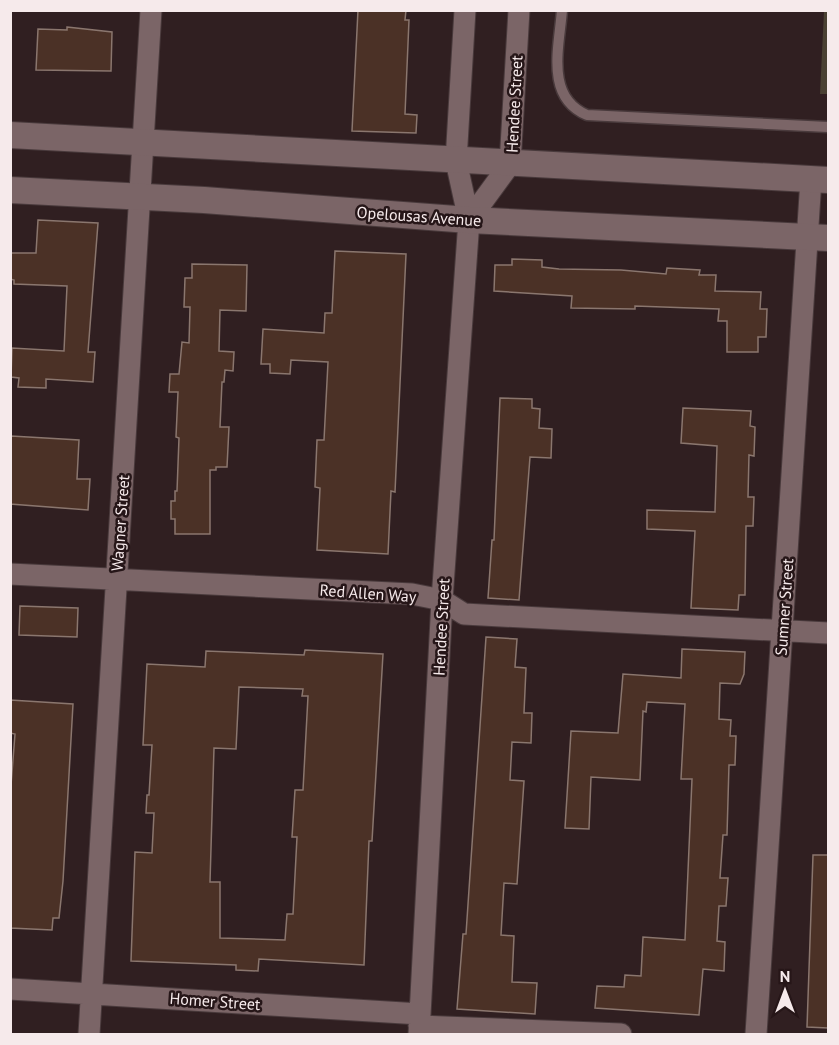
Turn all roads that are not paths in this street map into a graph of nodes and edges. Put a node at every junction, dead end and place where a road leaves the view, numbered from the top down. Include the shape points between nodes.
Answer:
1 (151, 10) edge
2 (465, 10) edge
3 (519, 10) edge
4 (562, 10) edge
5 (828, 127) edge
6 (10, 135) edge
7 (144, 142) junction
8 (456, 161) junction
9 (510, 164) junction
10 (820, 180) edge
11 (10, 190) edge
12 (140, 197) junction
13 (470, 220) junction
14 (818, 238) edge
15 (10, 574) edge
16 (117, 581) junction
17 (442, 600) junction
18 (783, 630) junction
19 (828, 633) edge
20 (10, 989) edge
21 (91, 994) junction
22 (419, 1025) edge
23 (88, 1035) edge
24 (621, 1035) edge
25 (756, 1035) edge

1 - 7 street, Wagner Street
2 - 8 street, Hendee Street
3 - 9 street, Hendee Street
4 - 5 lane via 558,72 562,94 572,109 586,115
6 - 7 street
7 - 8 street
7 - 12 street, Wagner Street
8 - 9 street
8 - 13 street, Hendee Street
9 - 10 street
9 - 13 street, Hendee Street
10 - 14 street, Sumner Street
11 - 12 street, Opelousas Avenue
12 - 13 street, Opelousas Avenue
12 - 16 street, Wagner Street
13 - 14 street, Opelousas Avenue
13 - 17 street, Hendee Street
14 - 18 street, Sumner Street
15 - 16 street, Red Allen Way
16 - 17 street, Red Allen Way via 412,594
16 - 21 street, Wagner Street
17 - 18 street, Red Allen Way via 464,614
17 - 22 street, Hendee Street
18 - 19 street, Red Allen Way
18 - 25 street, Sumner Street
20 - 21 street, Homer Street
21 - 22 street, Homer Street
21 - 23 street, Wagner Street
22 - 24 street, Homer Street

